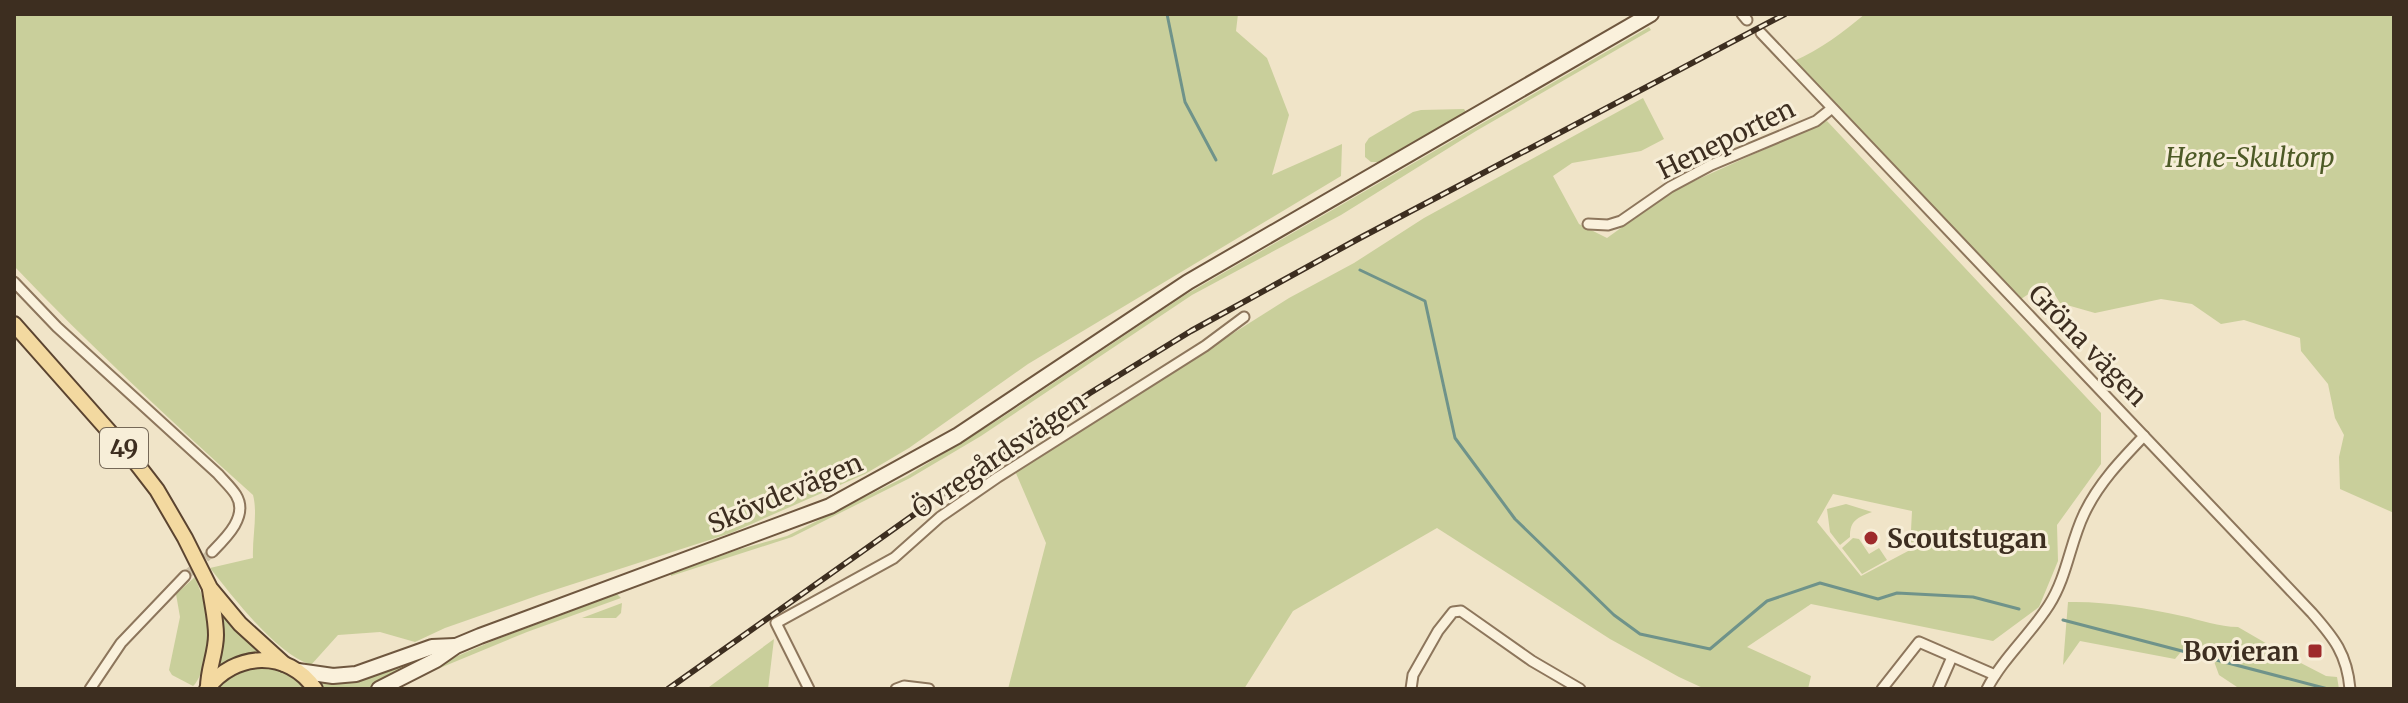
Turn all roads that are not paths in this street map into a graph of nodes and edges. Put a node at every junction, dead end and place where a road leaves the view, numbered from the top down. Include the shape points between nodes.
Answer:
1 (1651, 14) edge
2 (1761, 33) dead end
3 (1831, 109) junction
4 (1588, 224) dead end
5 (14, 282) edge
6 (1244, 317) dead end
7 (14, 324) edge
8 (2144, 436) junction
9 (212, 552) tunnel mouth
10 (185, 576) tunnel mouth
11 (210, 588) junction
12 (456, 646) junction
13 (1952, 657) junction
14 (284, 664) junction
15 (298, 671) junction
16 (1995, 675) junction
17 (207, 688) edge
18 (90, 689) edge
19 (315, 689) edge
20 (379, 689) edge
21 (809, 689) edge
22 (896, 689) edge
23 (929, 689) edge
24 (1411, 689) edge
25 (1580, 689) edge
26 (1882, 689) edge
27 (1938, 689) edge
28 (1987, 689) edge
29 (2350, 689) edge

1 - 12 main road, Skövdevägen via 1188,282 957,436 830,506
2 - 3 street, Heneporten
3 - 4 street, Heneporten via 1816,121 1691,175 1621,221
3 - 8 street, Gröna vägen
5 - 9 street via 237,496 237,520
6 - 21 street, Övregårdsvägen via 998,477 940,517 894,558 776,623
7 - 11 main road, 49 via 157,490
8 - 16 street via 2095,493 2050,604
8 - 29 street, Gröna vägen via 2335,640
10 - 18 street via 121,643
11 - 14 main road, 49
11 - 17 main road, 49 via 216,635
12 - 15 main road via 432,647 356,674
12 - 20 main road
13 - 16 street
13 - 26 street via 1919,642
13 - 27 street
14 - 15 main road, 49
14 - 17 main road, 49 via 261,659 238,663
15 - 19 main road, 49
16 - 28 street
22 - 23 street
24 - 25 street via 1413,675 1438,631 1453,612 1461,611

